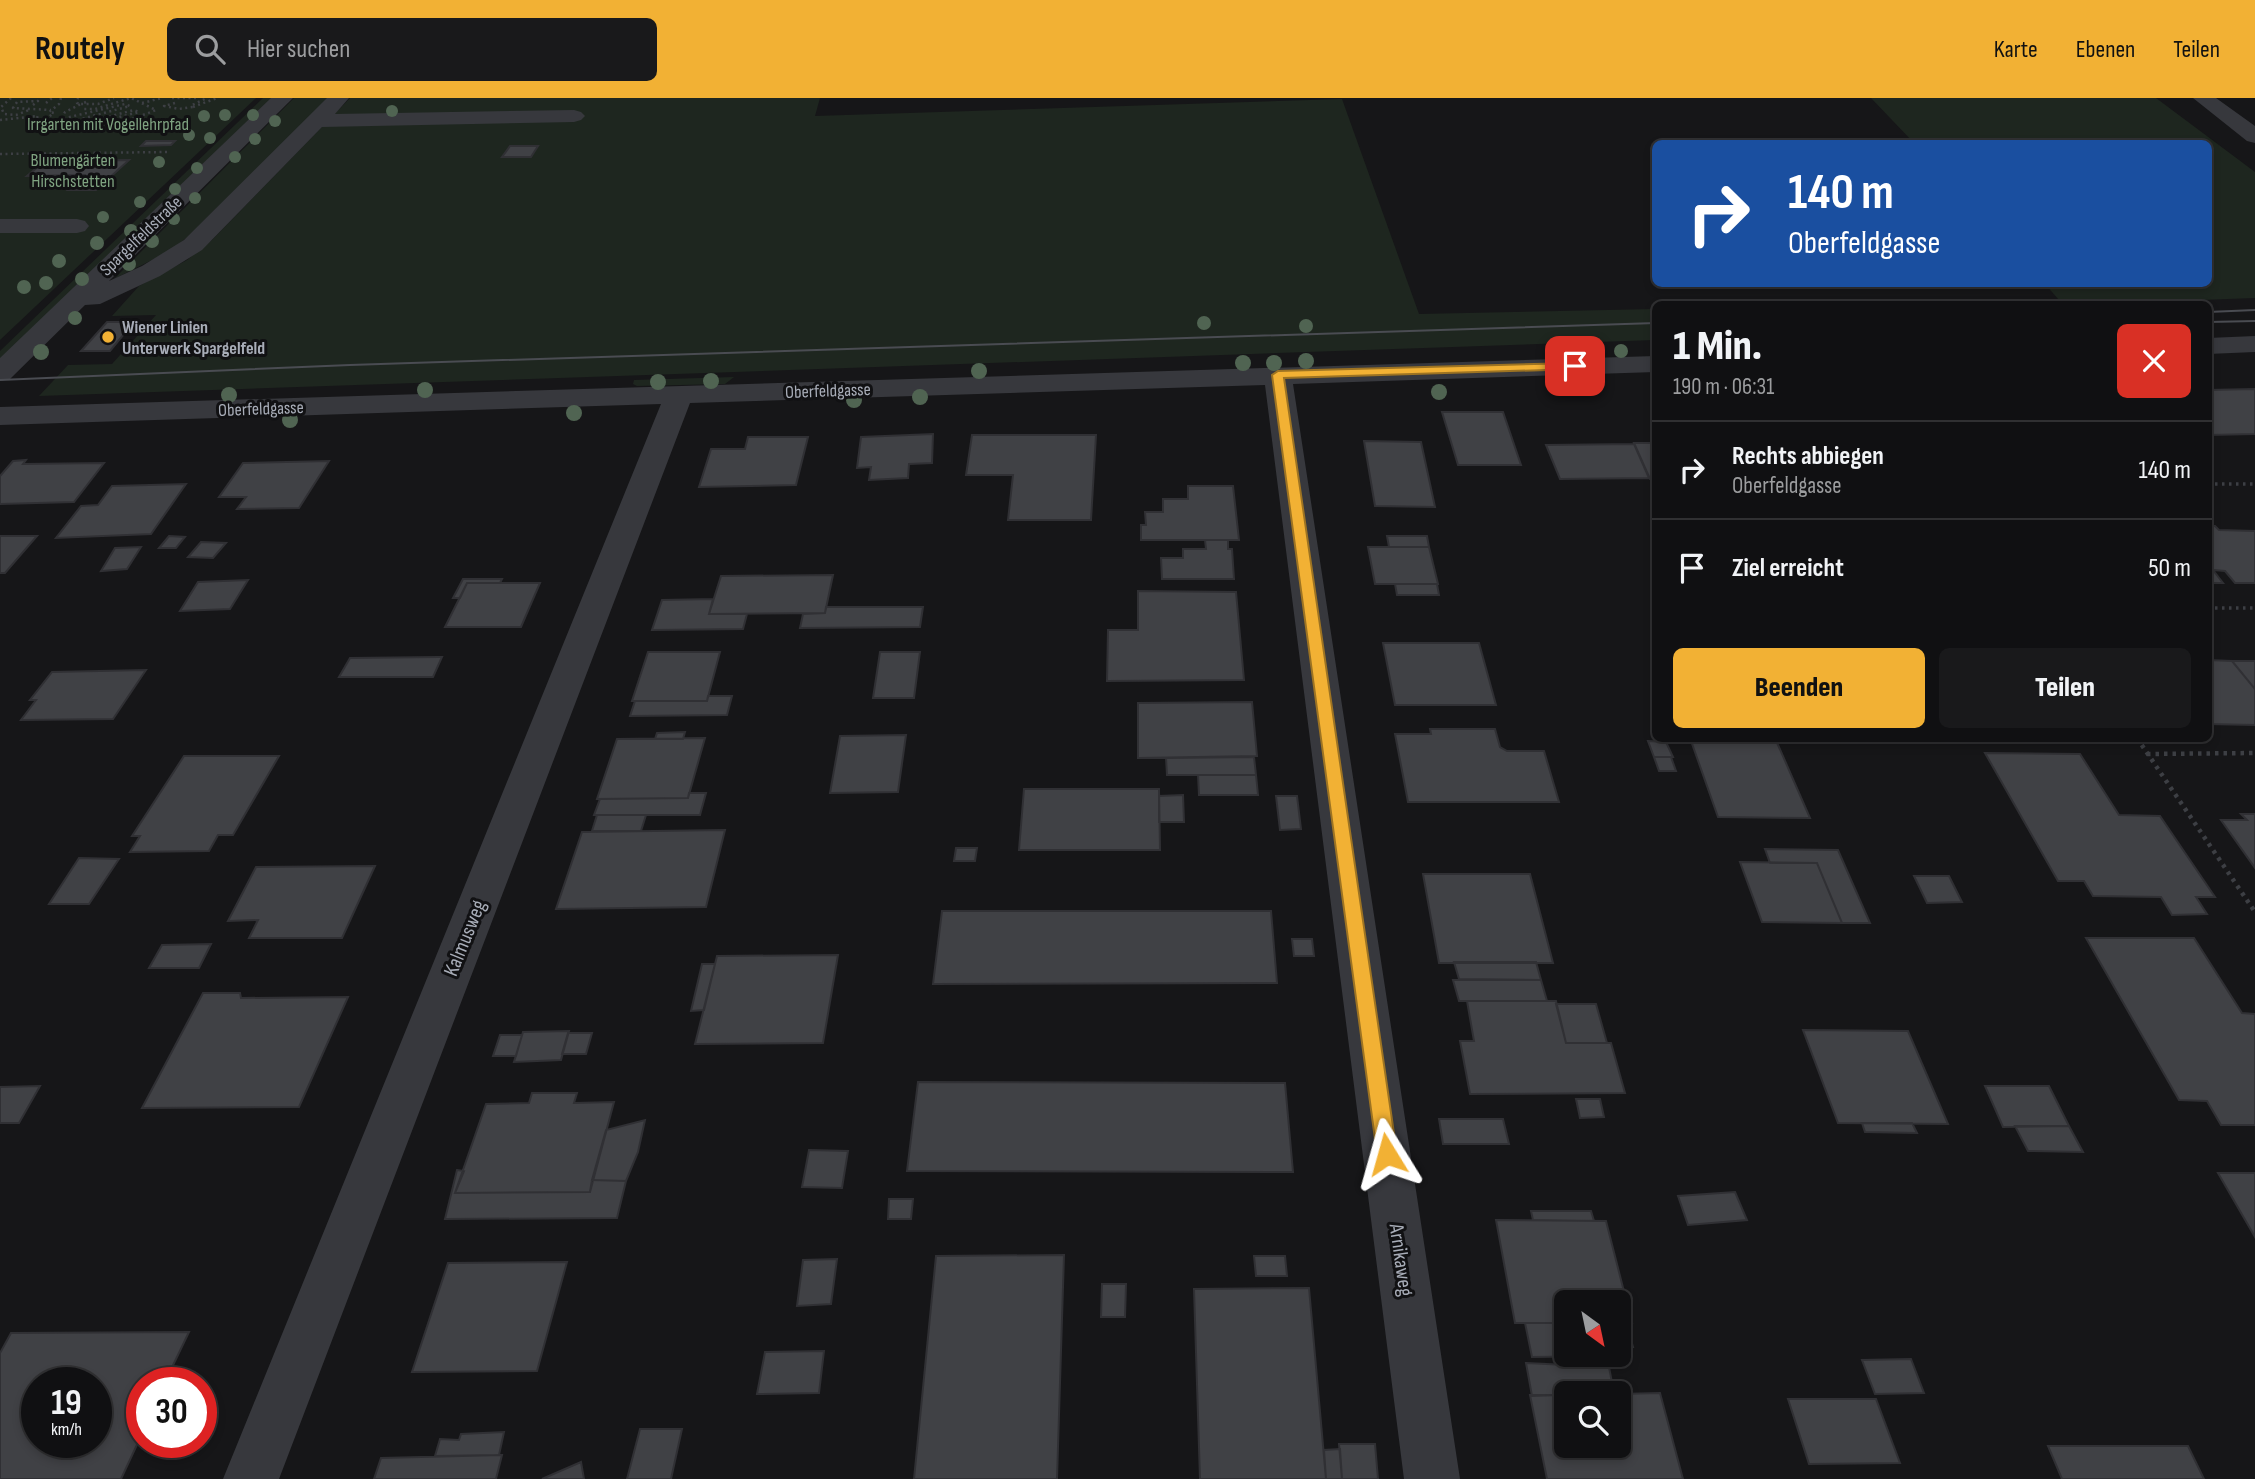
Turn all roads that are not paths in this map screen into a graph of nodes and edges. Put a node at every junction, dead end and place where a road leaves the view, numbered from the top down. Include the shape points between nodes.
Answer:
1 (283, 98) edge
2 (339, 98) edge
3 (2203, 98) edge
4 (574, 116) dead end
5 (318, 121) junction
6 (2255, 136) edge
7 (0, 226) edge
8 (77, 226) dead end
9 (64, 311) junction
10 (2255, 344) edge
11 (2212, 345) edge
12 (1652, 364) edge
13 (0, 373) edge
14 (1278, 375) junction
15 (677, 397) junction
16 (0, 416) edge
17 (251, 1479) edge
18 (1432, 1479) edge

1 - 9 street, Spargelfeldstraße
2 - 5 street
3 - 6 street
4 - 5 street
5 - 9 street via 193,245 151,271
7 - 8 street
9 - 13 street, Spargelfeldstraße
10 - 11 street
12 - 14 street, Oberfeldgasse
14 - 15 street, Oberfeldgasse
14 - 18 street, Arnikaweg
15 - 16 street, Oberfeldgasse
15 - 17 street, Kalmusweg

